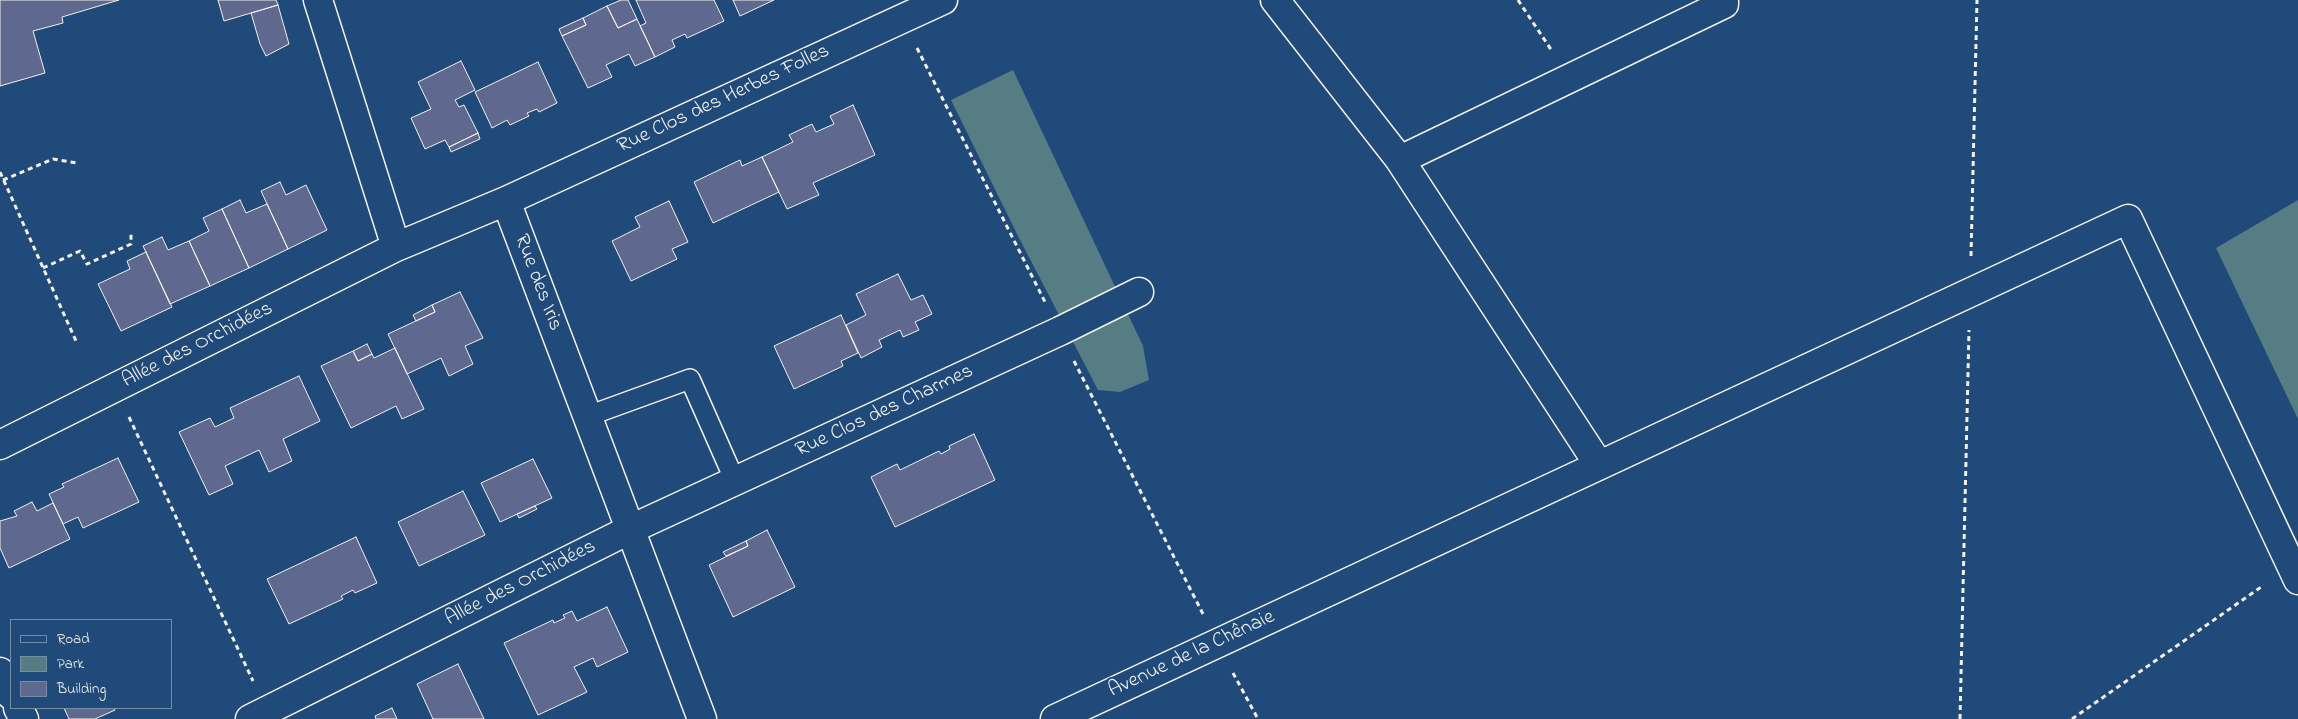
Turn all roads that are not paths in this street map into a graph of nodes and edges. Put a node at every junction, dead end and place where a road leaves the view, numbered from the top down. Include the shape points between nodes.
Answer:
1 (318, 0) edge
2 (942, 0) edge
3 (1275, 0) edge
4 (1724, 0) edge
5 (1400, 160) junction
6 (506, 201) junction
7 (396, 247) junction
8 (1139, 292) dead end
9 (588, 416) junction
10 (0, 445) edge
11 (1599, 465) junction
12 (735, 481) junction
13 (630, 529) junction
14 (2295, 573) edge
15 (0, 672) edge
16 (10, 693) edge
17 (255, 716) edge
18 (702, 719) edge
19 (1055, 719) edge

1 - 7 street
2 - 6 street, Rue Clos des Herbes Folles
3 - 5 street
4 - 5 street via 1724,4
5 - 11 street
6 - 7 street
6 - 9 street, Rue des Iris
7 - 10 street, Allée des Orchidées
8 - 12 street, Rue Clos des Charmes via 1060,332
9 - 12 lane via 690,379
9 - 13 street, Rue des Iris
11 - 14 street, Avenue de la Chênaie via 2128,219
11 - 19 street, Avenue de la Chênaie
12 - 13 street, Rue Clos des Charmes
13 - 17 street, Allée des Orchidées
13 - 18 street, Rue des Iris
15 - 16 street

